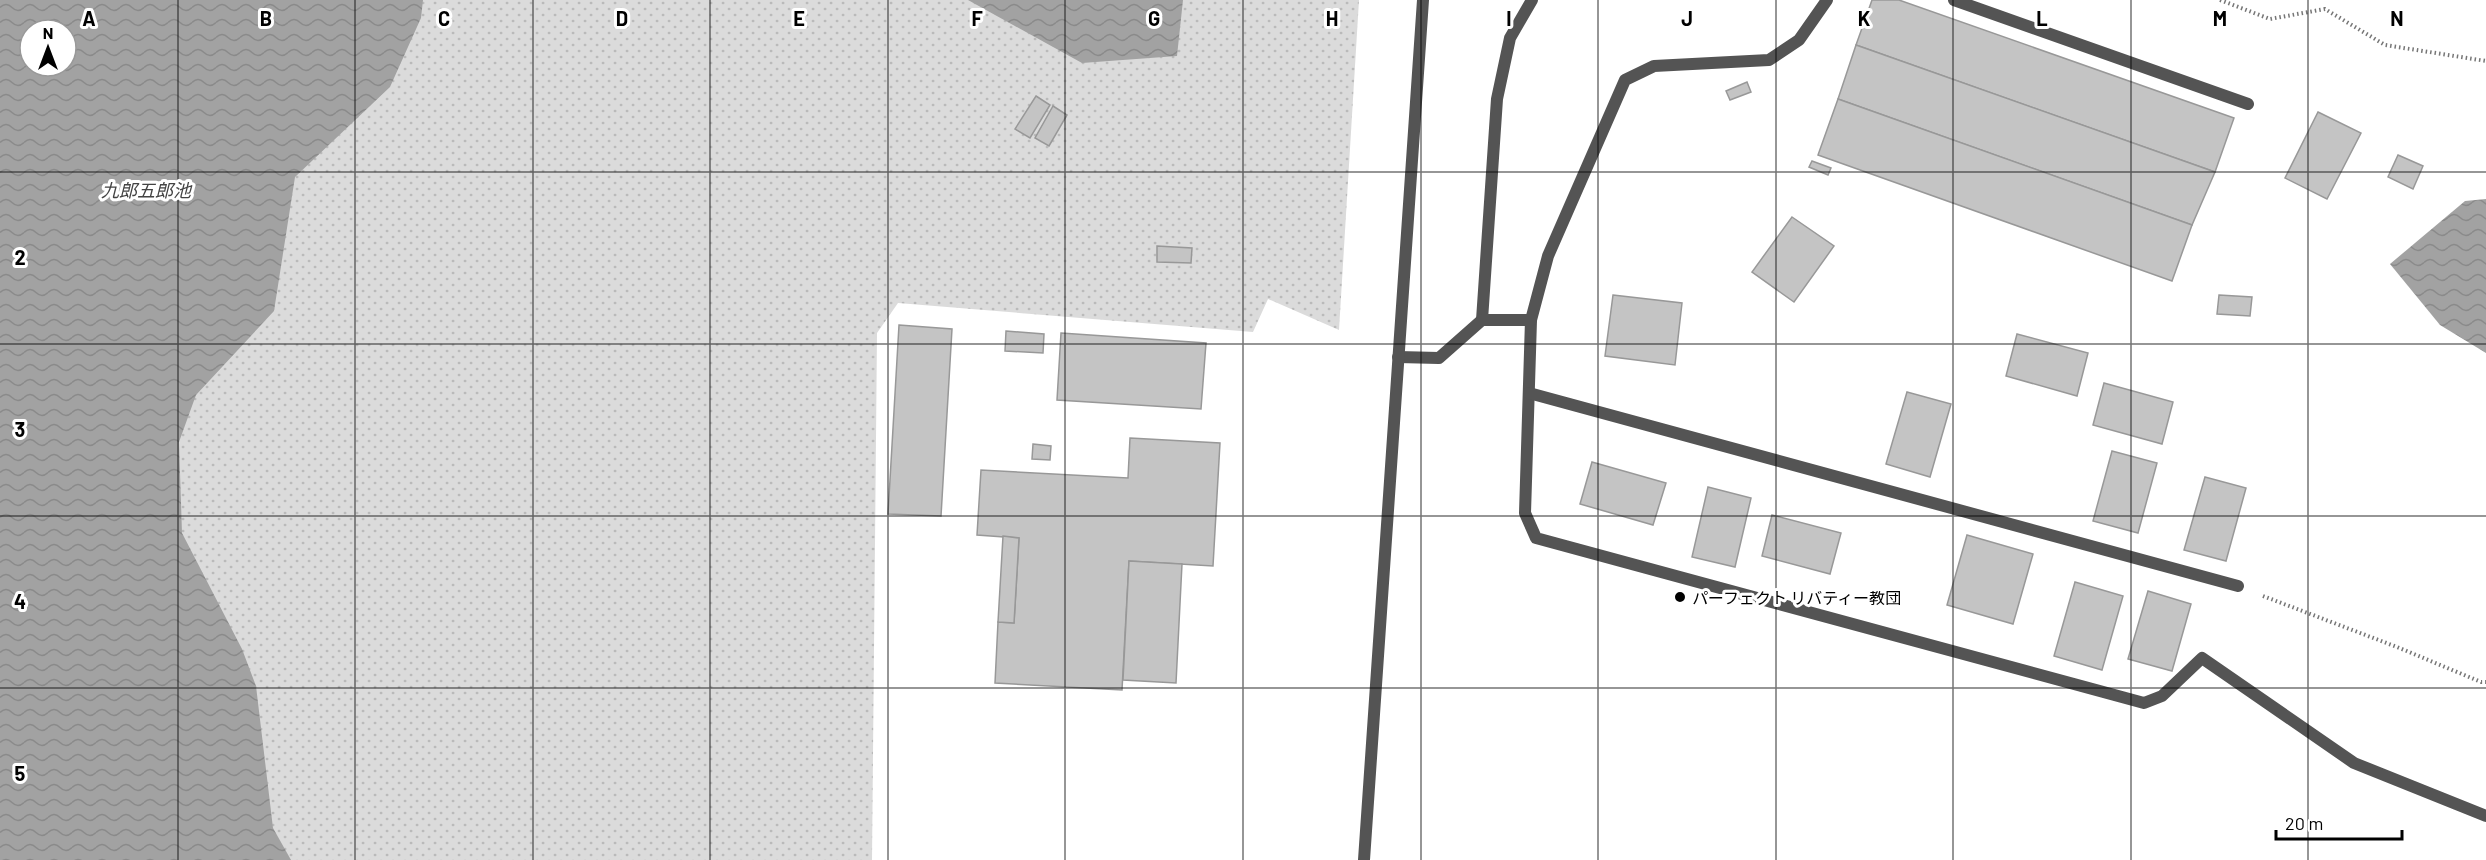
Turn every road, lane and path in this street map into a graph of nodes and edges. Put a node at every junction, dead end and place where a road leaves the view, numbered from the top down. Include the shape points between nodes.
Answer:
1 (1423, 0) edge
2 (1532, 0) edge
3 (1827, 0) edge
4 (1953, 0) edge
5 (2220, 0) edge
6 (2486, 61) edge
7 (2248, 104) dead end
8 (1482, 320) junction
9 (1531, 320) junction
10 (1398, 357) junction
11 (1529, 393) junction
12 (2238, 586) joint
13 (2486, 682) edge
14 (2486, 816) edge
15 (1364, 860) edge

1 - 10 lane
2 - 8 lane via 1510,38 1497,99
3 - 9 lane via 1799,40 1769,60 1654,66 1625,80 1548,256
4 - 7 lane
5 - 6 path via 2270,19 2325,9 2385,45
8 - 9 lane
8 - 10 lane via 1439,358
9 - 11 lane
10 - 15 lane
11 - 12 lane
11 - 14 lane via 1525,513 1536,537 2144,703 2162,696 2202,658 2354,763
12 - 13 path

